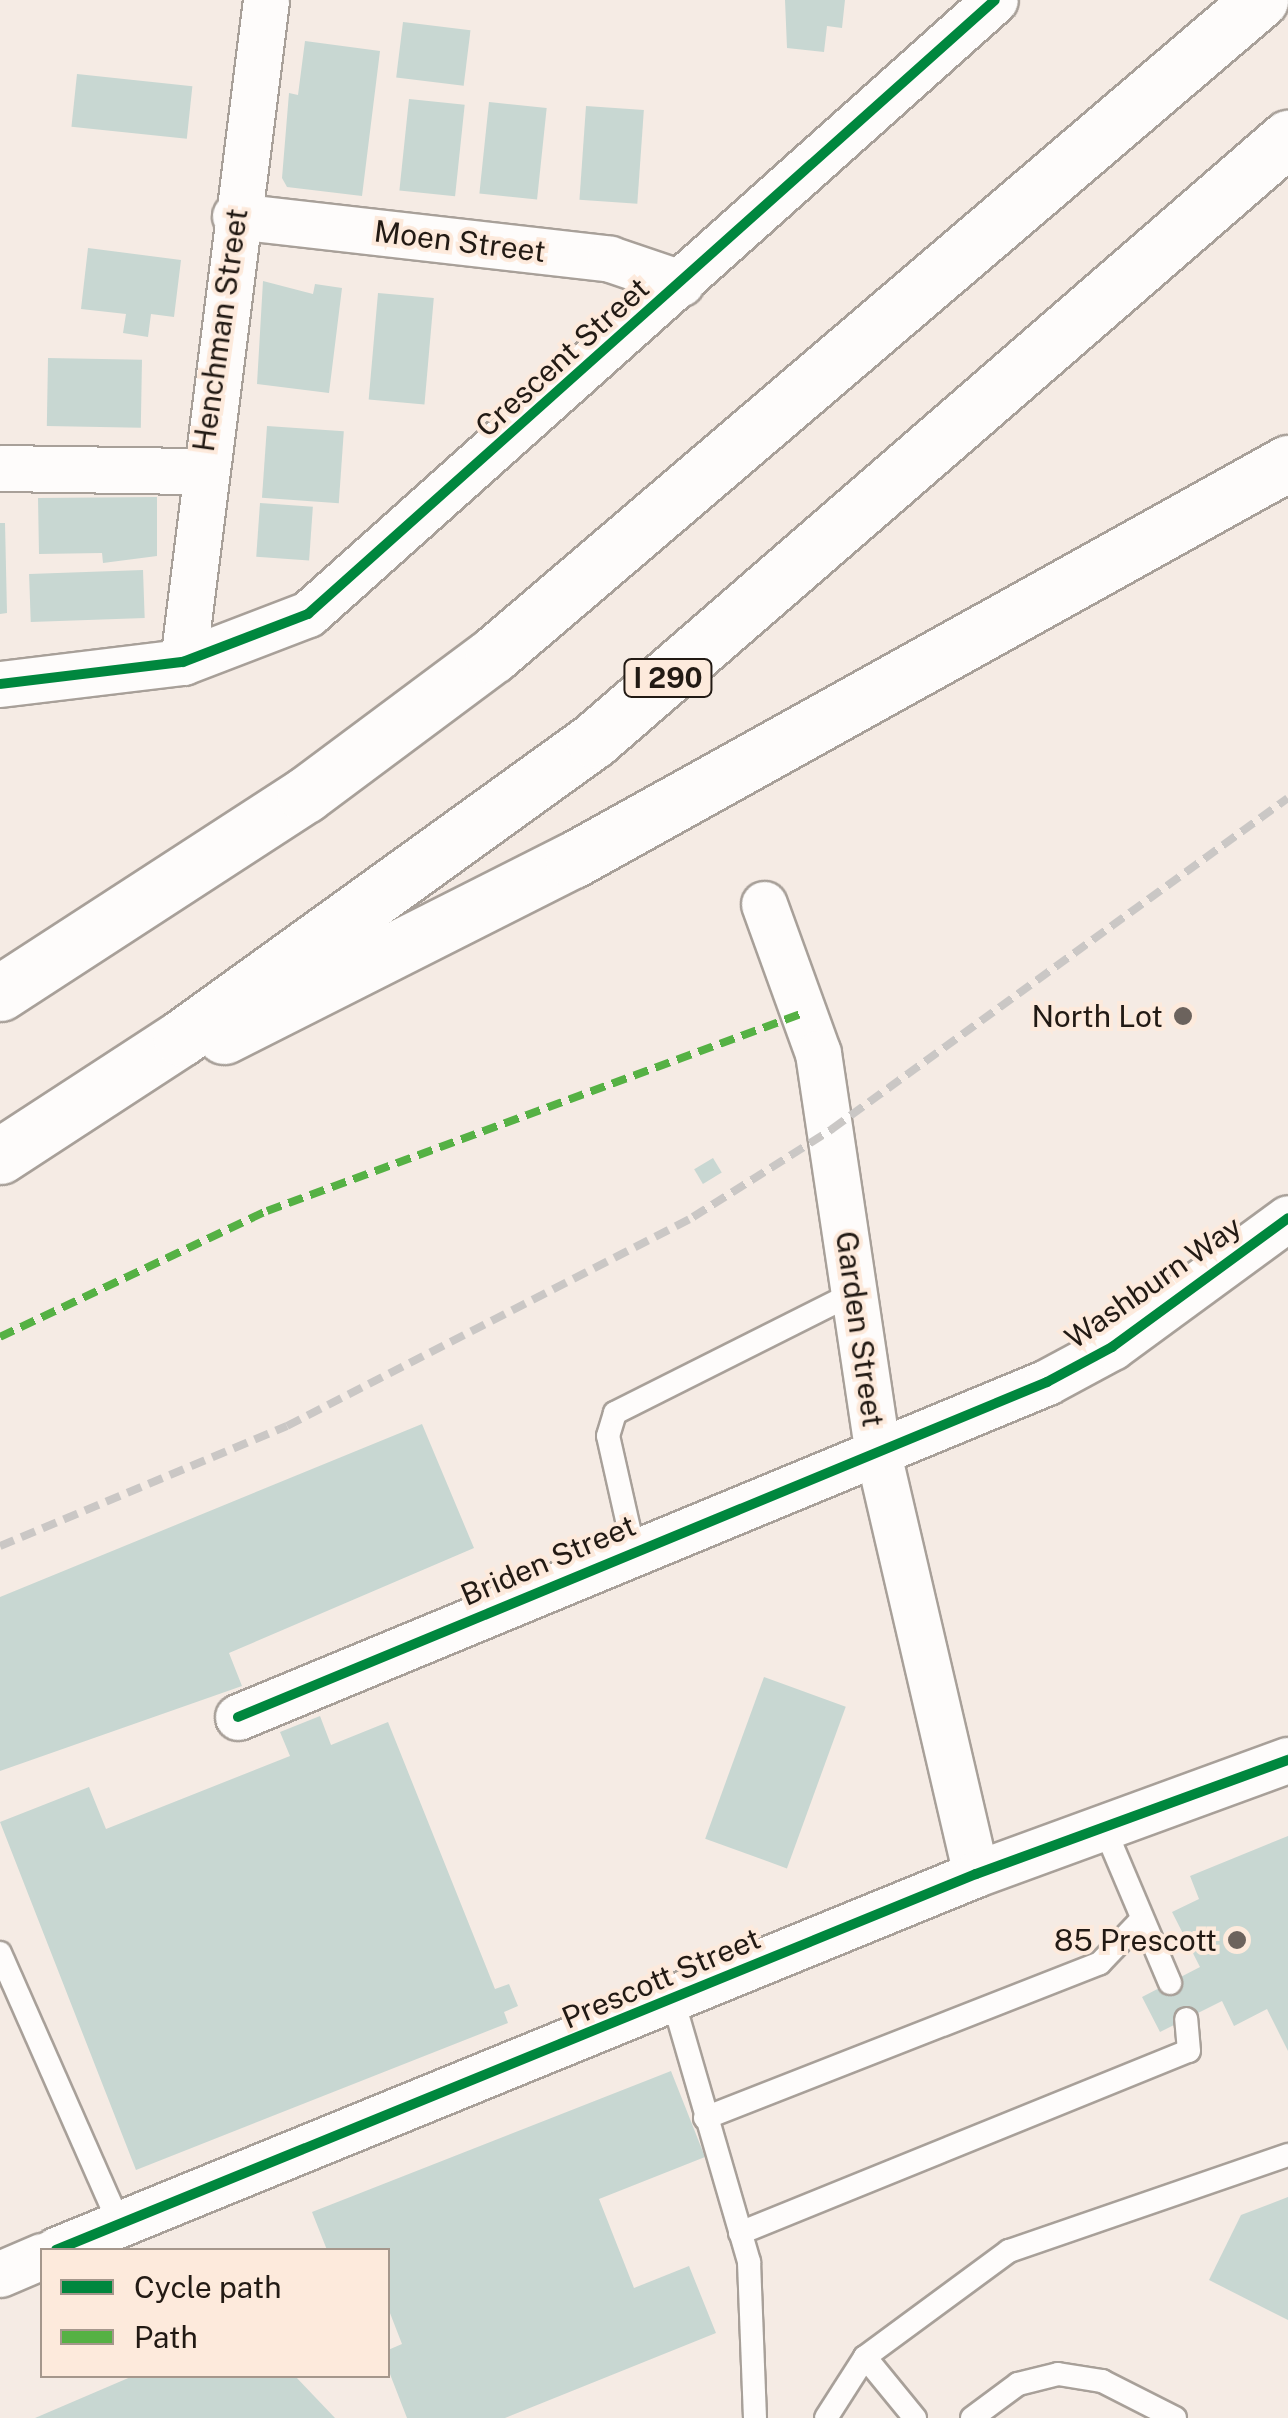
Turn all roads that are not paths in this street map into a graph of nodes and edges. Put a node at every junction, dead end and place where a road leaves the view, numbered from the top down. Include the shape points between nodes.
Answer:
1 (266, 0) edge
2 (995, 0) edge
3 (1260, 0) edge
4 (1288, 138) edge
5 (235, 216) junction
6 (681, 283) junction
7 (1288, 463) edge
8 (0, 468) edge
9 (201, 471) junction
10 (183, 662) junction
11 (0, 684) edge
12 (764, 904) dead end
13 (0, 993) edge
14 (112, 1086) junction
15 (0, 1156) edge
16 (1288, 1218) edge
17 (854, 1292) junction
18 (877, 1449) junction
19 (634, 1551) junction
20 (238, 1717) dead end
21 (1288, 1760) edge
22 (1106, 1832) junction
23 (976, 1874) junction
24 (1139, 1922) junction
25 (0, 1954) edge
26 (1170, 1982) dead end
27 (673, 2000) junction
28 (1186, 2019) dead end
29 (706, 2118) junction
30 (1288, 2154) edge
31 (120, 2225) junction
32 (740, 2233) junction
33 (61, 2248) edge
34 (40, 2257) edge
35 (0, 2274) edge
36 (866, 2357) junction
37 (755, 2418) edge
38 (826, 2418) edge
39 (915, 2418) edge
40 (972, 2418) edge
41 (1175, 2418) edge

1 - 5 street, Henchman Street
2 - 6 street, Crescent Street
3 - 13 highway via 493,655 305,796
4 - 14 highway, I 290 via 594,740
5 - 6 street, Moen Street via 610,259
5 - 9 street, Henchman Street
6 - 10 street, Crescent Street via 322,604 262,639
7 - 14 highway via 368,970
8 - 9 street
9 - 10 street, Henchman Street
10 - 11 street, Crescent Street
12 - 17 street, Garden Street via 818,1053
14 - 15 highway, I 290
16 - 18 street, Washburn Way via 1112,1347
17 - 18 street, Garden Street
17 - 19 lane via 615,1414 608,1436
18 - 19 street, Briden Street
18 - 23 street, Garden Street
19 - 20 street, Briden Street
21 - 22 street, Prescott Street
22 - 23 street, Prescott Street
22 - 24 lane
23 - 27 street, Prescott Street
24 - 26 lane
24 - 29 lane via 1100,1964
25 - 31 lane
27 - 29 lane
27 - 31 street, Prescott Street
28 - 32 lane via 1189,2051
29 - 32 lane
30 - 36 lane via 1009,2251
31 - 33 street, Prescott Street
32 - 37 lane
34 - 35 street
36 - 38 lane
36 - 39 lane
40 - 41 lane via 1018,2384 1058,2374 1102,2381

